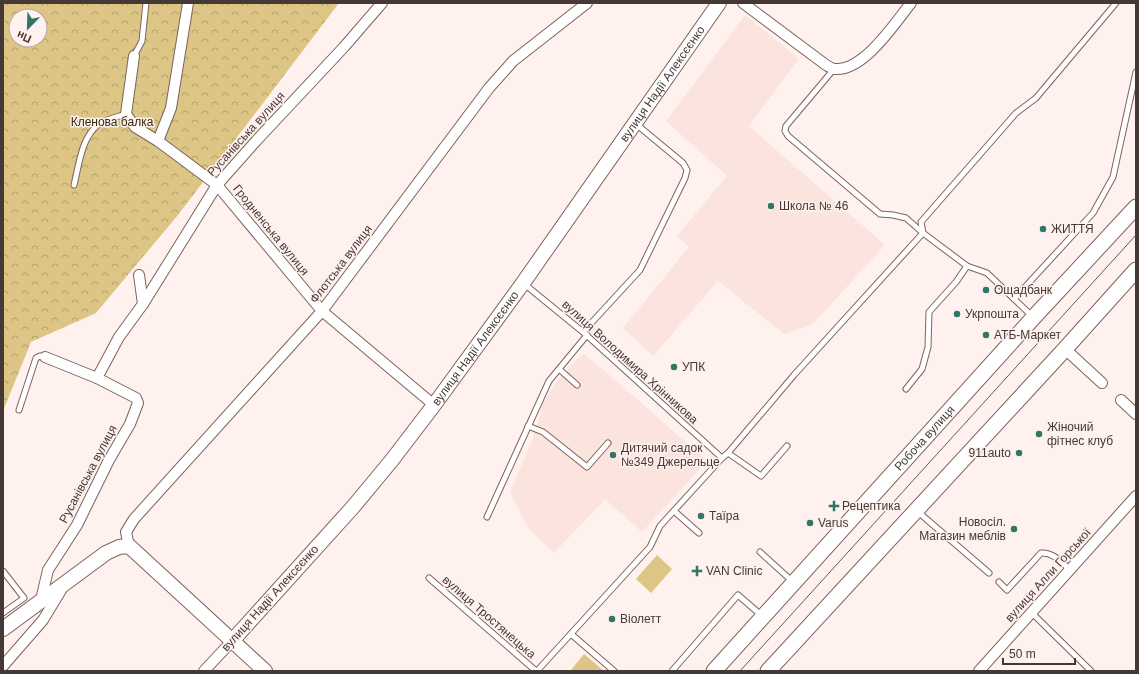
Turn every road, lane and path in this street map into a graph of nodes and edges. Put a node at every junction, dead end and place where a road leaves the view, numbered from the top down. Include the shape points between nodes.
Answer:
1 (146, 3) edge
2 (188, 3) edge
3 (382, 3) edge
4 (586, 3) edge
5 (719, 3) edge
6 (743, 3) edge
7 (911, 3) edge
8 (1116, 3) edge
9 (134, 56) joint
10 (834, 69) junction
11 (1136, 72) edge
12 (126, 114) junction
13 (635, 124) junction
14 (158, 140) junction
15 (74, 185) dead end
16 (218, 185) junction
17 (1136, 207) edge
18 (923, 233) junction
19 (967, 266) junction
20 (1136, 270) edge
21 (139, 275) dead end
22 (523, 283) junction
23 (1014, 299) junction
24 (143, 304) junction
25 (322, 312) junction
26 (1034, 317) junction
27 (585, 334) junction
28 (1065, 349) junction
29 (45, 357) joint
30 (559, 368) junction
31 (97, 378) junction
32 (1102, 383) dead end
33 (576, 385) dead end
34 (906, 389) dead end
35 (1121, 400) dead end
36 (434, 405) junction
37 (19, 410) dead end
38 (1136, 414) edge
39 (528, 426) junction
40 (608, 443) dead end
41 (787, 446) dead end
42 (728, 453) junction
43 (722, 458) junction
44 (1136, 496) edge
45 (916, 510) junction
46 (674, 511) junction
47 (487, 517) dead end
48 (699, 533) dead end
49 (128, 546) junction
50 (760, 552) dead end
51 (1070, 570) junction
52 (3, 571) edge
53 (989, 573) dead end
54 (429, 578) dead end
55 (67, 580) junction
56 (999, 582) dead end
57 (794, 583) junction
58 (41, 600) junction
59 (3, 613) edge
60 (1032, 614) junction
61 (764, 617) junction
62 (3, 629) edge
63 (571, 634) junction
64 (232, 641) junction
65 (3, 666) edge
66 (204, 671) edge
67 (265, 671) edge
68 (537, 671) edge
69 (614, 671) edge
70 (672, 671) edge
71 (714, 671) edge
72 (768, 671) edge
73 (979, 671) edge
74 (1091, 671) edge

1 - 9 lane via 142,41
2 - 14 street via 171,108
3 - 16 street, Русанівська вулиця
4 - 25 street, Флотська вулиця via 514,61 489,88
5 - 13 street, вулиця Надії Алексєєнко
6 - 10 street
7 - 10 street via 876,46 861,60
8 - 18 lane via 1036,98 1016,113 922,222
9 - 12 street
10 - 18 lane via 786,126 785,131 880,214 906,218
11 - 23 lane via 1113,177 1093,213
12 - 14 street, Гродненська вулиця via 135,127
12 - 15 lane via 93,130 85,142
13 - 22 street, вулиця Надії Алексєєнко
13 - 27 lane via 684,162 688,170 640,270
14 - 16 street, Гродненська вулиця
16 - 24 street, Русанівська вулиця
16 - 25 street, Гродненська вулиця
17 - 26 main road, Робоча вулиця
18 - 19 lane
18 - 42 lane via 794,375
19 - 23 lane via 987,273
19 - 34 lane via 929,312 928,347 922,369
20 - 28 main road
21 - 24 street
22 - 27 lane, вулиця Володимира Хрінникова
22 - 36 street, вулиця Надії Алексєєнко
23 - 26 lane
24 - 31 street, Русанівська вулиця via 119,337
25 - 36 street, Гродненська вулиця
25 - 49 street, Флотська вулиця via 134,519 126,532
26 - 57 main road, Робоча вулиця
27 - 30 lane
27 - 43 lane, вулиця Володимира Хрінникова
28 - 32 street
28 - 45 main road
29 - 31 street, Русанівська вулиця
29 - 37 lane via 36,358
30 - 33 lane
30 - 39 lane via 549,381
31 - 58 street, Русанівська вулиця via 136,398 138,403 130,424 77,525 48,570
35 - 38 street
36 - 64 street, вулиця Надії Алексєєнко via 353,507
39 - 40 lane via 543,432 588,467
39 - 47 lane
41 - 42 lane via 761,476
42 - 43 lane
43 - 46 lane
44 - 51 street, вулиця Алли Горської
45 - 53 lane
45 - 72 main road
46 - 48 lane
46 - 63 lane via 660,526 650,547
49 - 55 street via 106,553
49 - 64 street
50 - 57 lane
51 - 56 lane via 1047,552 1041,553 1007,590
51 - 60 street, вулиця Алли Горської
52 - 59 lane via 24,598
54 - 68 lane, вулиця Тростянецька
55 - 58 street
55 - 65 street via 43,620
57 - 61 main road, Робоча вулиця
58 - 62 street
60 - 73 street, вулиця Алли Горської
60 - 74 lane
61 - 70 lane via 738,595
61 - 71 main road, Робоча вулиця
63 - 68 lane
63 - 69 lane
64 - 66 street, вулиця Надії Алексєєнко
64 - 67 street

